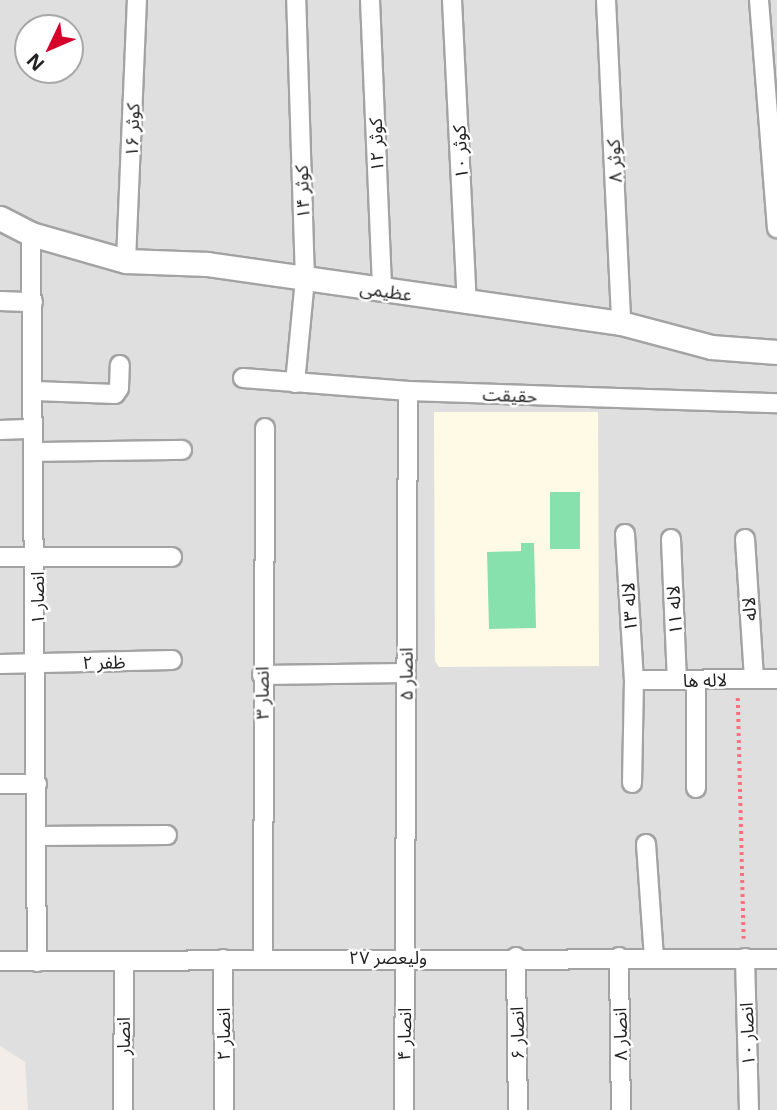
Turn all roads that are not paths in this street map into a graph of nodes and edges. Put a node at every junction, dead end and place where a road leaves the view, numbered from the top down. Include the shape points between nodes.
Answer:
1 (137, 0) edge
2 (296, 0) edge
3 (370, 0) edge
4 (452, 0) edge
5 (606, 0) edge
6 (759, 0) edge
7 (0, 218) edge
8 (777, 228) edge
9 (31, 234) junction
10 (127, 261) junction
11 (305, 280) junction
12 (382, 290) junction
13 (0, 301) edge
14 (33, 302) junction
15 (467, 303) junction
16 (621, 323) junction
17 (777, 352) edge
18 (120, 365) dead end
19 (243, 378) dead end
20 (295, 383) junction
21 (35, 391) junction
22 (408, 391) junction
23 (777, 403) edge
24 (265, 428) dead end
25 (33, 429) junction
26 (0, 430) edge
27 (182, 450) dead end
28 (33, 452) junction
29 (625, 534) dead end
30 (671, 539) dead end
31 (745, 539) dead end
32 (0, 557) edge
33 (172, 557) dead end
34 (37, 559) junction
35 (172, 660) dead end
36 (37, 663) junction
37 (0, 664) edge
38 (405, 673) junction
39 (262, 675) junction
40 (745, 679) junction
41 (777, 679) edge
42 (634, 680) junction
43 (677, 680) junction
44 (696, 680) junction
45 (632, 783) dead end
46 (0, 784) edge
47 (37, 784) junction
48 (696, 788) dead end
49 (167, 835) dead end
50 (37, 836) junction
51 (646, 844) dead end
52 (263, 957) junction
53 (405, 957) junction
54 (516, 957) junction
55 (619, 957) junction
56 (223, 958) junction
57 (653, 958) junction
58 (745, 958) junction
59 (777, 959) edge
60 (0, 961) edge
61 (124, 961) junction
62 (37, 962) junction
63 (123, 1110) edge
64 (224, 1110) edge
65 (404, 1110) edge
66 (518, 1110) edge
67 (621, 1110) edge
68 (749, 1110) edge

1 - 10 street, کوثر ۱۶
2 - 11 street, کوثر ۱۴
3 - 12 street, کوثر ۱۲
4 - 15 street, کوثر ۱۰
5 - 16 street, کوثر ۸
6 - 8 street
7 - 9 street, عظیمی
9 - 10 street, عظیمی
9 - 14 street, انصار ۱
10 - 11 street, عظیمی via 207,264
11 - 12 street, عظیمی
11 - 20 street, کوثر ۱۴
12 - 15 street, عظیمی
13 - 14 street
14 - 21 street, انصار ۱
15 - 16 street, عظیمی
16 - 17 street, عظیمی via 711,347
18 - 21 street via 115,394
19 - 20 street, حقیقت
20 - 22 street, حقیقت
21 - 25 street, انصار ۱
22 - 23 street, حقیقت
22 - 38 street, انصار ۵
24 - 39 street, انصار ۳
25 - 26 street
25 - 28 street, انصار ۱
27 - 28 street
28 - 34 street, انصار ۱
29 - 42 street, لاله ۱۳
30 - 43 street, لاله ۱۱
31 - 40 street, لاله
32 - 34 street
33 - 34 street
34 - 36 street, انصار ۱
35 - 36 street, ظفر ۲
36 - 37 street, ظفر ۲
36 - 47 street, انصار ۱
38 - 39 street
38 - 53 street, انصار ۵
39 - 52 street, انصار ۳
40 - 41 street, لاله ها
40 - 44 street, لاله ها
42 - 43 street, لاله ها
42 - 45 street, لاله ۱۳
43 - 44 street, لاله ها
44 - 48 street
46 - 47 street
47 - 50 street, انصار ۱
49 - 50 street
50 - 62 street, انصار ۱
51 - 57 street
52 - 53 street, ولیعصر ۲۷
52 - 56 street, ولیعصر ۲۷
53 - 54 street, ولیعصر ۲۷
53 - 65 street, انصار ۴
54 - 55 street, ولیعصر ۲۷
54 - 66 street, انصار ۶
55 - 57 street, ولیعصر ۲۷
55 - 67 street, انصار ۸
56 - 61 street, ولیعصر ۲۷
56 - 64 street, انصار ۲
57 - 58 street, ولیعصر ۲۷
58 - 59 street, ولیعصر ۲۷
58 - 68 street, انصار ۱۰
60 - 62 street, ولیعصر ۲۷
61 - 62 street, ولیعصر ۲۷
61 - 63 street, انصار

